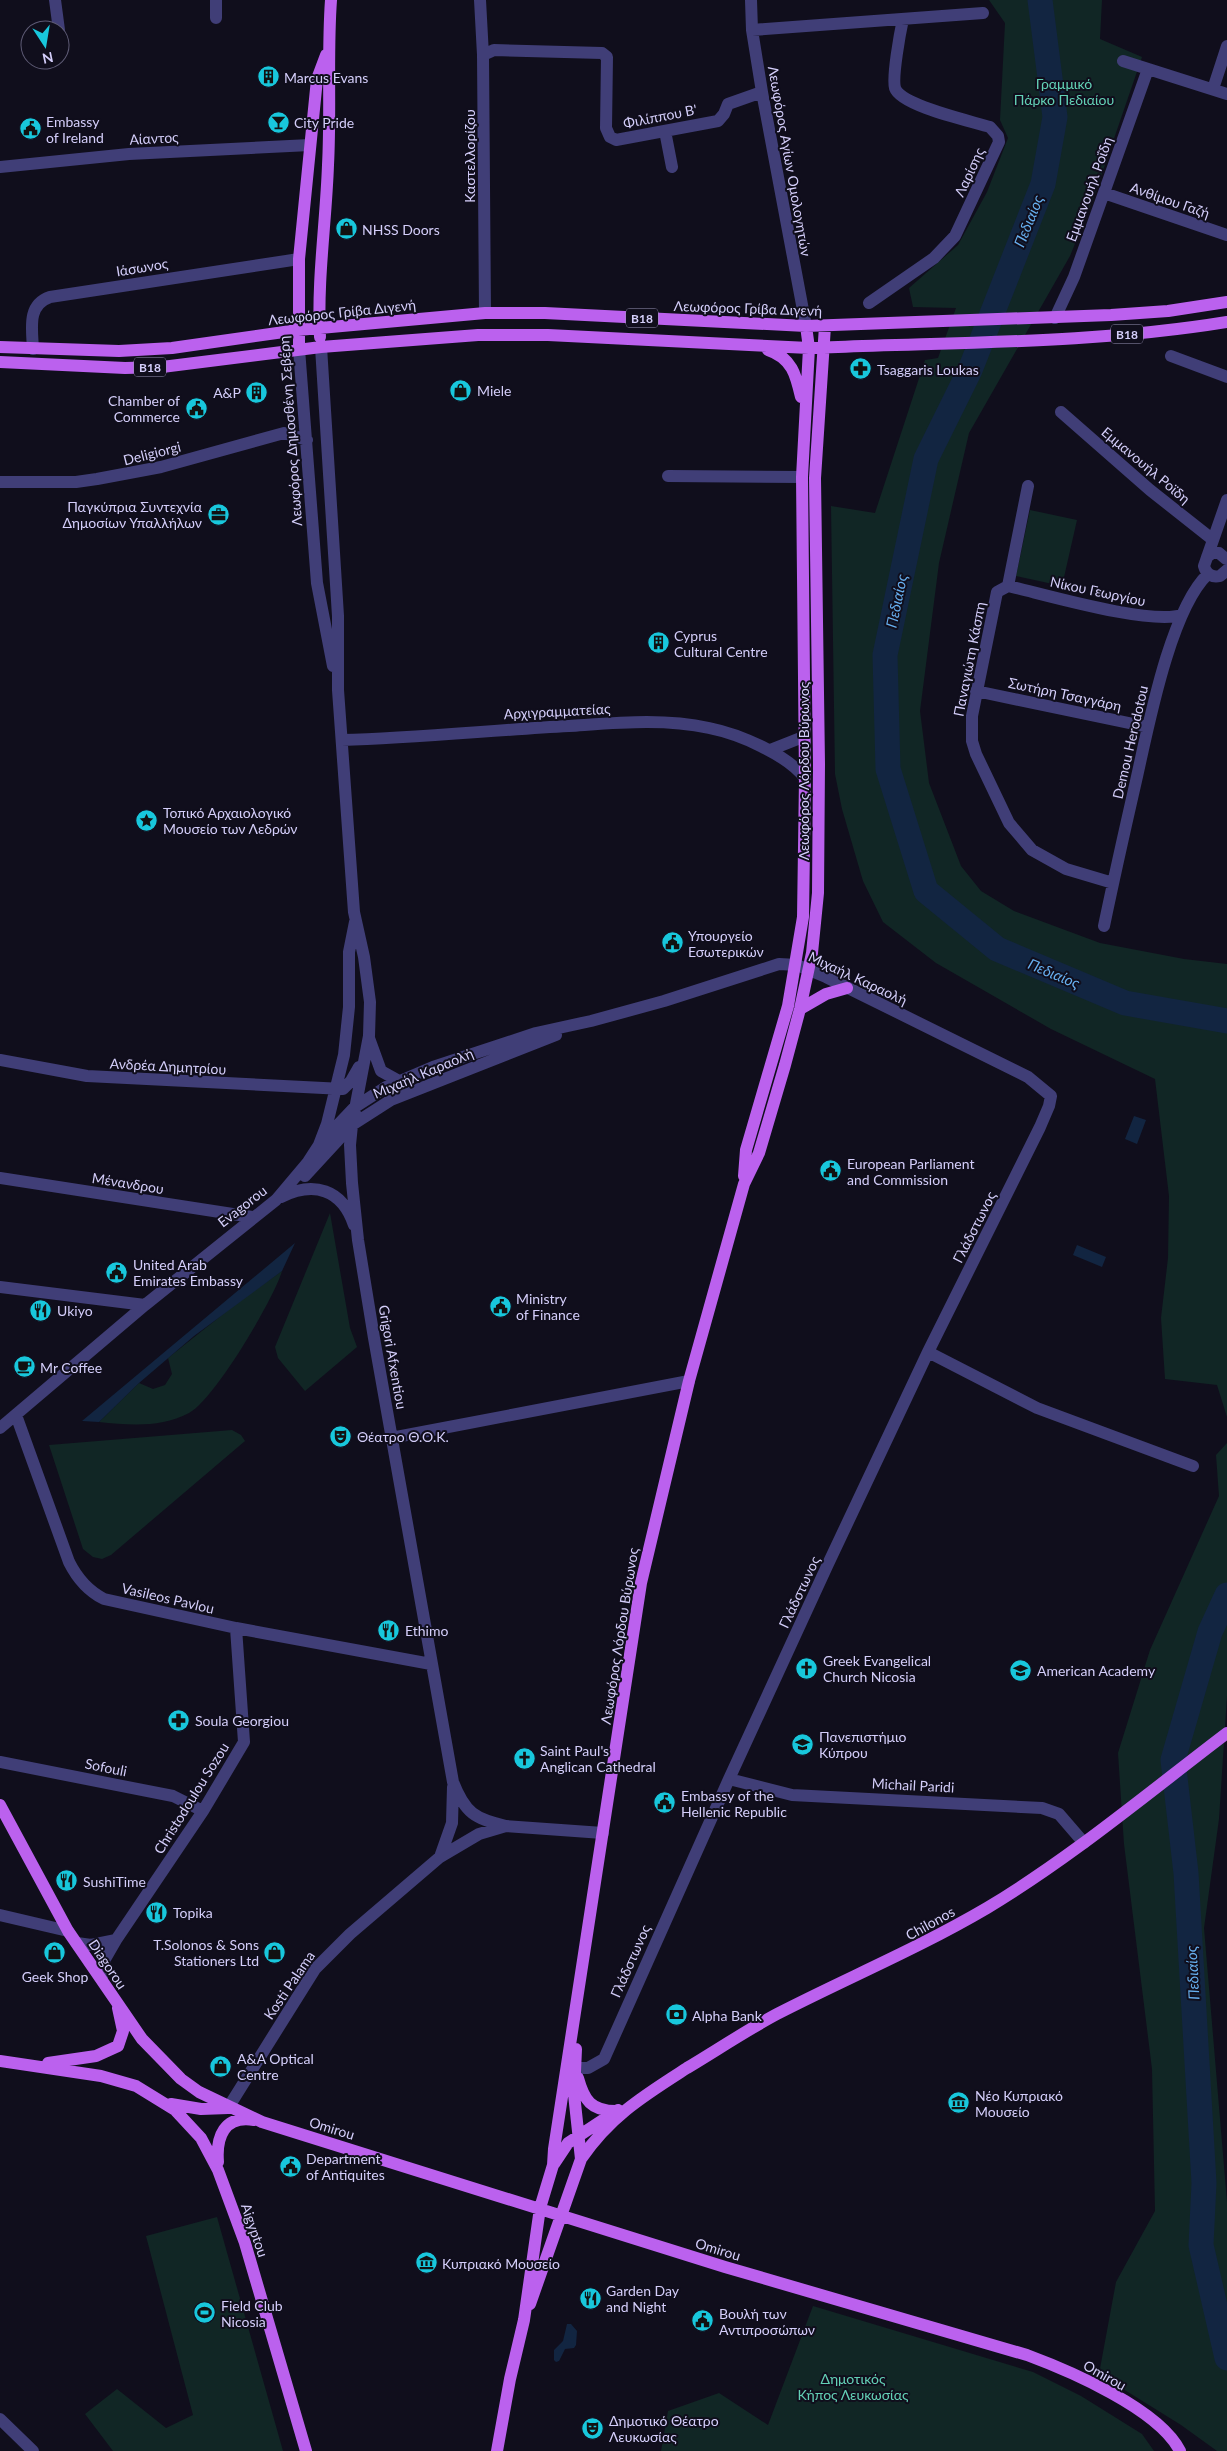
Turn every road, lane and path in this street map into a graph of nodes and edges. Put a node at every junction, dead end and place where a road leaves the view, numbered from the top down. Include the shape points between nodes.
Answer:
1 (55, 0) edge
2 (216, 0) edge
3 (331, 0) edge
4 (480, 0) edge
5 (751, 0) edge
6 (982, 13) dead end
7 (216, 18) dead end
8 (903, 19) junction
9 (58, 20) edge
10 (752, 30) junction
11 (1227, 46) edge
12 (328, 50) junction
13 (483, 55) junction
14 (1123, 61) dead end
15 (1148, 69) junction
16 (1213, 88) junction
17 (762, 92) junction
18 (1227, 94) edge
19 (666, 131) junction
20 (310, 145) junction
21 (0, 167) edge
22 (672, 167) dead end
23 (1104, 193) junction
24 (1227, 235) edge
25 (299, 258) junction
26 (1227, 302) edge
27 (869, 303) dead end
28 (485, 313) junction
29 (1055, 318) junction
30 (1227, 322) edge
31 (806, 326) junction
32 (825, 326) junction
33 (320, 328) junction
34 (298, 330) junction
35 (753, 345) junction
36 (0, 347) edge
37 (321, 347) junction
38 (809, 348) junction
39 (824, 348) junction
40 (33, 349) junction
41 (299, 349) junction
42 (1171, 356) dead end
43 (0, 362) edge
44 (1227, 377) edge
45 (804, 412) junction
46 (1061, 412) dead end
47 (306, 440) junction
48 (668, 476) dead end
49 (802, 477) junction
50 (0, 482) edge
51 (1028, 486) dead end
52 (1227, 500) edge
53 (1212, 539) junction
54 (1227, 542) edge
55 (1207, 557) junction
56 (1227, 567) edge
57 (1208, 574) junction
58 (1008, 586) junction
59 (1182, 615) junction
60 (338, 690) junction
61 (976, 691) junction
62 (1148, 727) junction
63 (803, 737) junction
64 (342, 740) junction
65 (770, 750) junction
66 (805, 778) junction
67 (1113, 883) junction
68 (355, 922) junction
69 (1104, 926) dead end
70 (803, 967) junction
71 (847, 988) junction
72 (800, 1009) junction
73 (591, 1022) junction
74 (369, 1036) junction
75 (366, 1051) junction
76 (0, 1060) edge
77 (399, 1081) junction
78 (336, 1088) junction
79 (355, 1107) junction
80 (1046, 1116) joint
81 (352, 1125) junction
82 (319, 1146) junction
83 (0, 1178) edge
84 (744, 1184) junction
85 (288, 1186) junction
86 (276, 1200) junction
87 (252, 1217) junction
88 (358, 1240) junction
89 (0, 1287) edge
90 (145, 1305) junction
91 (928, 1352) junction
92 (689, 1381) junction
93 (16, 1415) junction
94 (0, 1428) edge
95 (392, 1438) junction
96 (1193, 1466) dead end
97 (236, 1628) junction
98 (431, 1664) junction
99 (1226, 1734) edge
100 (0, 1762) edge
101 (729, 1778) junction
102 (453, 1782) junction
103 (0, 1805) edge
104 (203, 1811) junction
105 (506, 1826) junction
106 (603, 1833) junction
107 (1084, 1843) junction
108 (440, 1857) junction
109 (0, 1915) edge
110 (68, 1931) junction
111 (116, 1940) junction
112 (76, 1943) junction
113 (102, 1977) junction
114 (116, 2003) junction
115 (575, 2011) junction
116 (0, 2061) edge
117 (28, 2064) junction
118 (576, 2068) junction
119 (162, 2100) junction
120 (228, 2108) junction
121 (621, 2109) junction
122 (262, 2122) junction
123 (579, 2134) junction
124 (581, 2159) junction
125 (553, 2165) junction
126 (218, 2170) junction
127 (540, 2208) junction
128 (562, 2216) junction
129 (524, 2320) junction
130 (0, 2419) edge
131 (33, 2451) edge
132 (306, 2451) edge
133 (498, 2451) edge
134 (1180, 2451) edge

1 - 9 street
2 - 7 street
3 - 12 main road, Λεωφόρος Δημοσθένη Σεβέρη
4 - 13 street, Καστελλορίζου
5 - 10 street, Λεωφόρος Αγίων Ομολογητών
6 - 8 street
8 - 10 street
8 - 27 street, Λαρίσης via 894,82 898,94 912,102 990,127 999,142 955,236 934,258
10 - 17 street, Λεωφόρος Αγίων Ομολογητών
11 - 16 street
12 - 20 main road, Λεωφόρος Δημοσθένη Σεβέρη via 317,79
12 - 33 main road, Λεωφόρος Δημοσθένη Σεβέρη via 331,82
13 - 19 street, Φιλίππου Β' via 494,50 602,53 607,57 606,128 610,137 616,140
13 - 28 street, Καστελλορίζου
14 - 15 street
15 - 16 street
15 - 23 street, Εμμανουήλ Ροΐδη
16 - 18 street
17 - 19 street, Φιλίππου Β' via 728,104 718,121
17 - 31 street, Λεωφόρος Αγίων Ομολογητών
19 - 22 street
20 - 21 street, Αίαντος via 129,154
20 - 25 main road, Λεωφόρος Δημοσθένη Σεβέρη
23 - 24 street, Ανθίμου Γαζή
23 - 29 street, Εμμανουήλ Ροΐδη via 1074,277
25 - 34 main road, Λεωφόρος Δημοσθένη Σεβέρη
25 - 40 street, Ιάσωνος via 50,297 36,305 32,317
26 - 29 main road, Λεωφόρος Γρίβα Διγενή / B18 via 1168,311
28 - 31 main road, Λεωφόρος Γρίβα Διγενή / B18
28 - 33 main road, Λεωφόρος Γρίβα Διγενή / B18
29 - 32 main road, Λεωφόρος Γρίβα Διγενή / B18
30 - 39 main road, B18 via 1170,331
31 - 32 main road, Λεωφόρος Γρίβα Διγενή / B18
31 - 38 main road, Λεωφόρος Λόρδου Βύρωνος
32 - 39 main road, Λεωφόρος Λόρδου Βύρωνος
33 - 34 main road, Λεωφόρος Γρίβα Διγενή / B18
33 - 37 main road, Λεωφόρος Δημοσθένη Σεβέρη
34 - 40 main road, Λεωφόρος Γρίβα Διγενή / B18 via 172,348 119,351
34 - 41 main road, Λεωφόρος Δημοσθένη Σεβέρη
35 - 37 main road, B18 via 548,335 478,336
35 - 38 main road, B18
35 - 45 main road via 787,359 796,378
36 - 40 main road, Λεωφόρος Γρίβα Διγενή / B18
37 - 41 main road, B18
37 - 60 street, Λεωφόρος Δημοσθένη Σεβέρη via 338,616
38 - 39 main road, B18
38 - 45 main road, Λεωφόρος Λόρδου Βύρωνος
39 - 70 main road, Λεωφόρος Λόρδου Βύρωνος via 815,501 818,893
41 - 43 main road, B18 via 190,364 125,368
41 - 47 street, Λεωφόρος Δημοσθένη Σεβέρη
42 - 44 street
45 - 49 main road, Λεωφόρος Λόρδου Βύρωνος
46 - 53 street, Εμμανουήλ Ροϊδη
47 - 50 street, Deligiorgi via 284,433 132,474 76,482
47 - 60 street, Λεωφόρος Δημοσθένη Σεβέρη via 317,583
48 - 49 street
49 - 63 main road, Λεωφόρος Λόρδου Βύρωνος
51 - 58 street
52 - 53 street
53 - 55 street
54 - 56 street
55 - 56 street via 1219,553
55 - 57 street via 1204,566
56 - 57 street via 1217,577
57 - 59 street, Demou Herodotou
58 - 59 street, Νίκου Γεωργίου via 1147,617
58 - 61 street, Παναγιώτη Κάσπη via 998,592
59 - 62 street, Demou Herodotou
60 - 64 street, Λεωφόρος Δημοσθένη Σεβέρη
61 - 62 street, Σωτήρη Τσαγγάρη
61 - 67 street, Παναγιώτη Κάσπη via 972,741 1009,823 1032,850 1049,861 1066,870
62 - 67 street, Demou Herodotou
63 - 65 street
63 - 66 main road, Λεωφόρος Λόρδου Βύρωνος
64 - 65 street, Αρχιγραμματείας via 654,722 710,728
64 - 68 street, Λεωφόρος Δημοσθένη Σεβέρη
65 - 66 street, Αρχιγραμματείας
66 - 70 main road, Λεωφόρος Λόρδου Βύρωνος
67 - 69 street, Demou Herodotou
68 - 74 street, Grigori Afxentiou via 368,981
68 - 78 street, Evagorou via 349,952 347,1030
70 - 71 street, Μιχαήλ Καραολή
70 - 72 main road, Λεωφόρος Λόρδου Βύρωνος
70 - 73 street, Μιχαήλ Καραολή via 779,964 766,967
70 - 84 main road, Λεωφόρος Λόρδου Βύρωνος via 788,1006 746,1150
71 - 72 main road via 826,994
71 - 80 street, Μιχαήλ Καραολή via 1028,1077 1050,1096
72 - 84 main road, Λεωφόρος Λόρδου Βύρωνος via 759,1153
73 - 77 street, Μιχαήλ Καραολή via 506,1042
73 - 81 street, Μιχαήλ Καραολή via 400,1096
74 - 75 street, Grigori Afxentiou
74 - 77 street via 381,1071
75 - 78 street via 352,1081 343,1089
75 - 79 street, Grigori Afxentiou
76 - 78 street, Ανδρέα Δημητρίου via 88,1076
77 - 79 street, Μιχαήλ Καραολή
78 - 82 street, Evagorou
79 - 81 street, Grigori Afxentiou
79 - 82 street, Μιχαήλ Καραολή
80 - 91 street, Γλάδστωνος
81 - 85 street, Μιχαήλ Καραολή via 314,1168
81 - 88 street, Grigori Afxentiou via 350,1163
82 - 85 street, Evagorou
83 - 87 street, Μένανδρου
84 - 92 main road, Λεωφόρος Λόρδου Βύρωνος
85 - 86 street, Evagorou
86 - 87 street, Evagorou
86 - 88 street via 307,1189 327,1191 348,1212
87 - 90 street, Evagorou
88 - 95 street, Grigori Afxentiou
89 - 90 street
90 - 93 street, Evagorou
91 - 96 street via 1037,1408
91 - 101 street, Γλάδστωνος
92 - 95 street
92 - 106 main road, Λεωφόρος Λόρδου Βύρωνος via 641,1583
93 - 94 street, Evagorou
93 - 97 street, Vasileos Pavlou via 69,1562 83,1584 104,1599
95 - 98 street, Grigori Afxentiou
97 - 98 street, Vasileos Pavlou
97 - 104 street, Christodoulou Sozou via 244,1742
98 - 102 street, Grigori Afxentiou
99 - 107 main road, Chilonos
100 - 104 street, Sofouli via 173,1796
101 - 107 street, Michail Paridi via 792,1794 1042,1808 1059,1814
101 - 118 street, Γλάδστωνος via 604,2058 588,2068
102 - 105 street, Grigori Afxentiou via 463,1803 473,1814 484,1821
102 - 108 street via 452,1823
103 - 110 main road, Diagorou
104 - 111 street, Christodoulou Sozou
105 - 106 street, Kosti Palama
105 - 108 street, Kosti Palama via 479,1834
106 - 115 main road, Λεωφόρος Λόρδου Βύρωνος
107 - 121 main road, Chilonos via 986,1908 919,1946 776,2014
108 - 120 street, Kosti Palama via 314,1969
109 - 110 street
110 - 112 main road, Diagorou
111 - 112 street via 91,1945
111 - 113 street, Christodoulou Sozou via 105,1959
112 - 113 main road, Diagorou
113 - 114 main road, Diagorou
114 - 117 main road via 123,2031 113,2050 71,2060
114 - 120 main road, Diagorou via 142,2039 181,2079
115 - 118 main road, Λεωφόρος Λόρδου Βύρωνος
115 - 125 main road, Λεωφόρος Λόρδου Βύρωνος
116 - 117 main road
117 - 119 main road, Aigyptou via 101,2076 136,2086
118 - 121 main road via 583,2094 591,2105 602,2111
118 - 123 main road, Λεωφόρος Λόρδου Βύρωνος via 574,2094
119 - 120 main road via 188,2108
119 - 126 main road, Aigyptou via 201,2138
120 - 122 main road, Omirou
121 - 123 main road
121 - 124 main road
122 - 126 main road via 242,2120 224,2131 217,2142
122 - 127 main road, Omirou
123 - 124 main road, Λεωφόρος Λόρδου Βύρωνος
123 - 125 main road via 568,2143
124 - 128 main road, Λεωφόρος Λόρδου Βύρωνος
125 - 127 main road, Λεωφόρος Λόρδου Βύρωνος
126 - 132 main road, Aigyptou via 245,2243
127 - 128 main road, Omirou
127 - 129 main road, Λεωφόρος Λόρδου Βύρωνος
128 - 129 main road, Λεωφόρος Λόρδου Βύρωνος
128 - 134 main road, Omirou via 1007,2348 1051,2364 1143,2413 1170,2434
129 - 133 main road
130 - 131 street

